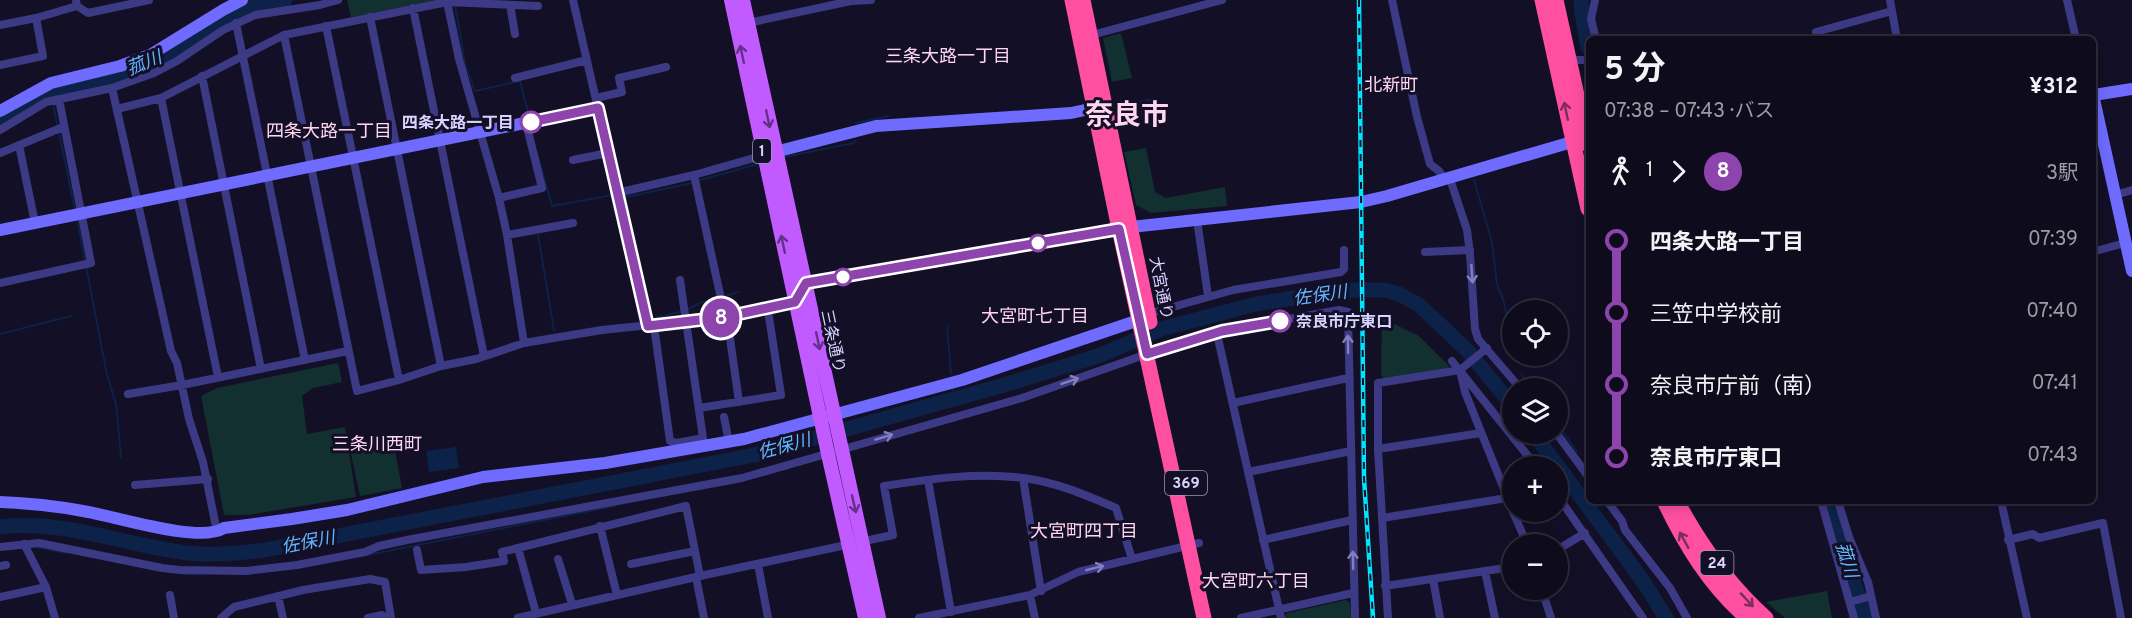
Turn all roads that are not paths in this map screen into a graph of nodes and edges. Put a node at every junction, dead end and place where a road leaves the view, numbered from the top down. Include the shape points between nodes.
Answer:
1 (150, 0) edge
2 (242, 0) edge
3 (338, 0) edge
4 (573, 0) edge
5 (731, 0) edge
6 (743, 0) edge
7 (871, 0) edge
8 (1072, 0) edge
9 (1083, 0) edge
10 (1222, 0) edge
11 (1392, 0) edge
12 (1535, 0) edge
13 (1542, 0) edge
14 (1556, 0) edge
15 (1564, 0) edge
16 (1595, 0) edge
17 (1890, 0) edge
18 (2067, 0) edge
19 (447, 2) junction
20 (77, 3) edge
21 (510, 4) junction
22 (538, 6) dead end
23 (413, 8) junction
24 (1892, 11) junction
25 (370, 17) junction
26 (36, 18) junction
27 (236, 23) junction
28 (748, 23) junction
29 (0, 25) edge
30 (326, 26) junction
31 (1548, 29) junction
32 (1816, 32) dead end
33 (515, 34) dead end
34 (284, 35) junction
35 (1595, 36) edge
36 (1896, 36) edge
37 (2073, 36) edge
38 (1085, 37) junction
39 (243, 56) junction
40 (586, 60) junction
41 (1570, 60) junction
42 (1586, 60) edge
43 (0, 65) edge
44 (666, 67) dead end
45 (202, 76) junction
46 (515, 78) dead end
47 (112, 87) junction
48 (2132, 89) edge
49 (2096, 93) edge
50 (161, 98) junction
51 (59, 99) junction
52 (597, 103) junction
53 (1094, 108) junction
54 (117, 109) junction
55 (0, 111) edge
56 (2096, 121) edge
57 (526, 123) junction
58 (63, 127) junction
59 (0, 130) edge
60 (480, 132) junction
61 (439, 140) junction
62 (1584, 140) edge
63 (19, 146) junction
64 (397, 149) junction
65 (0, 153) edge
66 (608, 153) junction
67 (769, 154) junction
68 (354, 158) junction
69 (573, 160) dead end
70 (310, 167) junction
71 (1586, 174) edge
72 (694, 175) junction
73 (267, 176) junction
74 (1446, 177) junction
75 (224, 184) junction
76 (2132, 190) edge
77 (617, 192) junction
78 (181, 194) junction
79 (2115, 195) junction
80 (499, 198) junction
81 (138, 202) junction
82 (81, 214) junction
83 (1197, 220) junction
84 (35, 223) junction
85 (573, 224) dead end
86 (1125, 228) junction
87 (0, 230) edge
88 (507, 235) junction
89 (2125, 243) junction
90 (1344, 250) dead end
91 (1470, 250) junction
92 (2096, 251) edge
93 (1425, 252) dead end
94 (2132, 271) edge
95 (680, 280) dead end
96 (0, 283) edge
97 (806, 283) junction
98 (1208, 296) junction
99 (795, 302) junction
100 (769, 316) dead end
101 (726, 317) junction
102 (1144, 319) junction
103 (687, 322) junction
104 (651, 326) junction
105 (1217, 334) junction
106 (524, 343) junction
107 (1486, 349) junction
108 (348, 351) junction
109 (1151, 352) junction
110 (484, 356) junction
111 (305, 360) junction
112 (1452, 361) dead end
113 (441, 366) junction
114 (261, 369) junction
115 (1461, 369) junction
116 (218, 377) junction
117 (1348, 378) junction
118 (1511, 378) edge
119 (399, 380) junction
120 (182, 385) junction
121 (128, 394) dead end
122 (740, 402) junction
123 (1233, 403) junction
124 (699, 408) junction
125 (724, 417) dead end
126 (827, 418) junction
127 (1481, 432) junction
128 (729, 442) junction
129 (1564, 444) edge
130 (1378, 449) junction
131 (834, 451) junction
132 (1351, 451) junction
133 (1528, 456) edge
134 (1248, 472) junction
135 (1586, 473) edge
136 (1023, 478) junction
137 (208, 479) junction
138 (928, 480) junction
139 (1502, 483) edge
140 (135, 485) dead end
141 (1502, 499) edge
142 (0, 502) edge
143 (1609, 504) edge
144 (1666, 504) edge
145 (1679, 504) edge
146 (1822, 504) edge
147 (1839, 504) edge
148 (2002, 504) edge
149 (1568, 510) edge
150 (1382, 518) junction
151 (1352, 520) junction
152 (600, 526) junction
153 (217, 532) junction
154 (1585, 533) junction
155 (1263, 540) junction
156 (2008, 540) junction
157 (862, 541) junction
158 (1568, 543) edge
159 (24, 544) junction
160 (848, 544) junction
161 (1194, 544) junction
162 (0, 547) edge
163 (518, 548) junction
164 (417, 550) dead end
165 (695, 551) junction
166 (558, 558) dead end
167 (1132, 559) junction
168 (631, 564) dead end
169 (758, 564) junction
170 (1502, 568) edge
171 (1485, 571) junction
172 (698, 577) junction
173 (1433, 579) junction
174 (1385, 586) junction
175 (46, 587) junction
176 (1041, 591) junction
177 (1353, 593) junction
178 (170, 595) dead end
179 (617, 595) junction
180 (1030, 595) junction
181 (278, 596) junction
182 (1871, 596) junction
183 (0, 597) edge
184 (1545, 600) edge
185 (1850, 601) junction
186 (572, 604) junction
187 (951, 612) junction
188 (536, 613) junction
189 (550, 614) edge
190 (1280, 614) edge
191 (55, 618) edge
192 (174, 618) edge
193 (222, 618) edge
194 (283, 618) edge
195 (368, 618) edge
196 (390, 618) edge
197 (522, 618) edge
198 (705, 618) edge
199 (768, 618) edge
200 (865, 618) edge
201 (879, 618) edge
202 (919, 618) edge
203 (1035, 618) edge
204 (1204, 618) edge
205 (1215, 618) edge
206 (1241, 618) edge
207 (1355, 618) edge
208 (1388, 618) edge
209 (1440, 618) edge
210 (1495, 618) edge
211 (1551, 618) edge
212 (1643, 618) edge
213 (1688, 618) edge
214 (1747, 618) edge
215 (1766, 618) edge
216 (1854, 618) edge
217 (1876, 618) edge
218 (2026, 618) edge
219 (2121, 618) edge

1 - 20 street via 88,13
2 - 55 street via 150,55 51,83
3 - 27 street via 255,15
4 - 40 street
67 -> 5 main road, 三条通り / 1
6 - 28 main road, 三条通り / 1
7 - 28 street
8 - 38 highway, 大宮通り / 369
9 - 38 highway, 大宮通り / 369
10 - 38 street
11 - 74 street via 1427,155 1430,164
12 - 31 highway
13 - 31 highway
14 - 41 highway
15 - 41 highway
16 - 35 street via 1591,18
17 - 24 street
18 - 37 street
19 - 21 street
19 - 23 street
19 - 60 street
20 - 26 street
21 - 22 street
21 - 33 street
23 - 25 street
23 - 61 street
24 - 32 street
24 - 36 street
25 - 30 street
25 - 64 street
26 - 29 street
26 - 43 street via 44,56
27 - 39 street
27 - 47 street via 161,70
28 -> 67 main road, 三条通り / 1
30 - 34 street
30 - 68 street
62 -> 31 highway
34 - 39 street
34 - 70 street
38 - 53 highway, 大宮通り / 369
38 - 86 highway, 大宮通り / 369
39 - 45 street
39 - 73 street
40 - 46 street
40 - 52 street
41 - 42 street
41 - 62 highway
44 - 52 street via 619,78 622,92
45 - 50 street
45 - 75 street
47 - 51 street
47 - 54 street
48 - 49 street
50 - 54 street
50 - 78 street
51 - 58 street
51 - 59 street via 46,102
52 - 57 street
52 - 66 street
53 - 67 street via 1071,113 876,126
53 - 86 highway, 大宮通り / 369
54 - 81 street
56 - 79 street
57 - 60 street
57 - 80 street via 542,188
58 - 63 street
58 - 82 street
60 - 61 street
60 - 80 street
61 - 64 street
61 - 110 street
62 - 71 highway
62 - 74 street
63 - 65 street
63 - 84 street
64 - 68 street
64 - 113 street
66 - 69 street
66 - 77 street
67 - 72 street
67 - 97 main road, 三条通り / 1
99 -> 67 main road, 三条通り / 1
68 - 70 street
68 - 119 street
70 - 73 street
70 - 108 street
72 - 77 street
72 - 101 street
73 - 75 street
73 - 111 street
74 - 83 street via 1361,202
74 - 91 street via 1467,230
75 - 78 street
75 - 114 street
76 - 79 street
77 - 104 street
78 - 81 street
78 - 116 street
79 - 89 street
80 - 88 street
81 - 82 street
81 - 120 street
82 - 84 street
82 - 96 street via 91,263
83 - 86 street
83 - 98 street
84 - 87 street
85 - 88 street
86 - 97 street
86 - 102 highway, 大宮通り / 369
88 - 106 street
89 - 92 street
89 - 94 street
90 - 98 street via 1341,272
91 - 93 street
91 -> 107 street via 1475,329
95 - 103 street
97 - 99 street
97 -> 126 main road, 三条通り / 1
98 - 102 street
99 - 101 street
99 - 126 main road, 三条通り / 1
100 - 122 street via 781,395
101 - 103 street
101 - 122 street
102 - 109 highway, 大宮通り / 369
102 - 126 street via 962,380
103 - 104 street
103 - 124 street
104 - 106 street
104 - 124 street via 670,441 703,438
105 - 109 street
117 -> 105 street via 1348,312 1339,310
105 - 123 street
106 - 110 street
107 - 115 street
107 - 118 street
108 - 111 street
108 - 119 street via 357,391
131 -> 109 street via 1022,398
109 - 161 highway, 大宮通り / 369
110 - 113 street
111 - 114 street
112 - 115 street
113 - 119 street
114 - 116 street
115 - 127 street via 1465,392
115 - 130 street via 1378,383
115 - 133 street
116 - 120 street
117 - 123 street
117 - 132 street
120 - 121 street
120 - 137 street
122 - 124 street
123 - 134 street
125 - 128 street
126 - 128 street
126 - 131 main road, 三条通り / 1
127 - 130 street
127 - 139 street
128 - 153 street via 605,463 464,480 346,510
129 - 135 street
130 - 150 street
131 -> 157 main road, 三条通り / 1
131 - 159 street via 742,478 418,538 297,565 246,571 180,570 39,543
131 - 160 main road, 三条通り / 1
132 - 134 street
132 - 151 street
134 - 155 street
136 - 138 street via 970,476
136 - 167 street via 1053,484 1116,508
136 - 176 street
137 - 140 street
137 - 153 street
138 - 157 street via 884,486 893,535
138 - 187 street
141 - 150 street
142 - 153 street via 63,507 174,531
143 - 213 street
214 -> 144 highway, 24 via 1689,550
145 -> 215 highway, 24 via 1730,582
146 - 185 street
147 - 182 street
148 - 156 street
149 - 154 street
150 - 174 street
151 - 155 street
177 -> 151 street
152 - 163 street
152 - 165 street via 686,506
152 - 179 street
154 - 158 street
154 - 212 street
155 - 190 street
156 - 218 street
156 - 219 street via 2033,534 2039,538 2103,523
157 - 160 street
157 - 201 main road, 三条通り / 1
159 - 162 street
159 - 175 street
160 - 169 street
160 - 200 main road, 三条通り / 1
161 - 167 street
161 - 204 highway, 大宮通り / 369
161 - 205 highway, 大宮通り / 369
163 - 164 street via 502,552 504,561 421,570
163 - 188 street
165 - 168 street
165 - 172 street
166 - 186 street
176 -> 167 street via 1078,572
169 - 172 street
169 - 199 street
170 - 171 street
171 - 173 street
171 - 210 street
172 - 179 street
172 - 198 street
173 - 174 street
173 - 209 street
174 - 208 street
175 - 183 street
175 - 191 street
176 - 180 street
177 - 190 street
177 - 207 street
178 - 192 street
179 - 186 street
180 - 187 street
180 - 203 street
181 - 193 street via 234,607
181 - 194 street
181 - 196 street via 370,579 385,582
182 - 185 street
182 - 217 street
184 - 211 street
185 - 216 street
186 - 189 street
187 - 202 street
188 - 189 street
188 - 197 street
190 - 206 street
195 - 196 street

